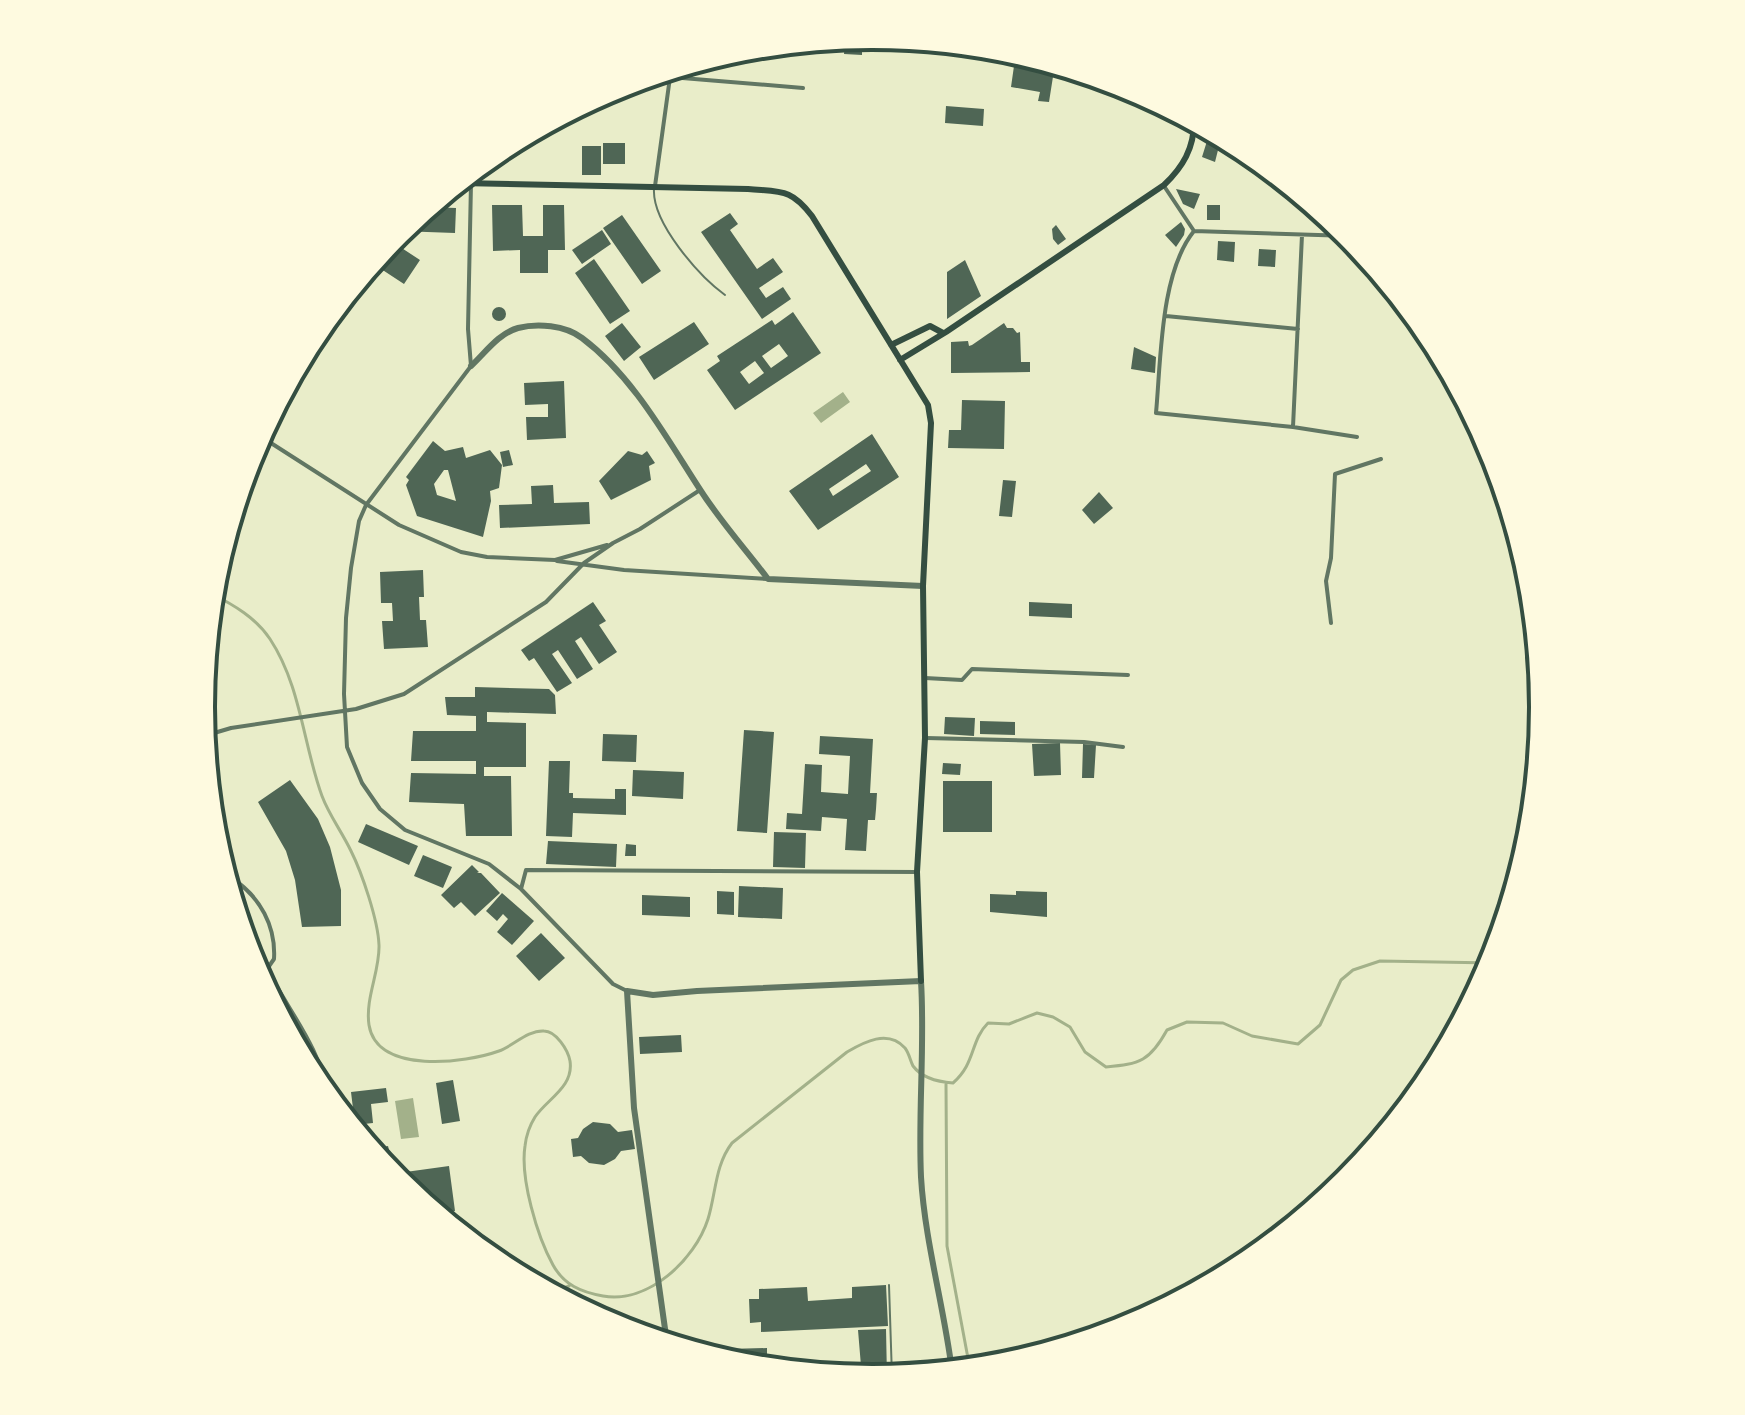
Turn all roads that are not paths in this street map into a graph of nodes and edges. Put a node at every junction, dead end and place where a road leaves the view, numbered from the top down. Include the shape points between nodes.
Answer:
1 (683, 78) edge
2 (669, 82) edge
3 (803, 88) dead end
4 (1192, 133) edge
5 (476, 183) edge
6 (1164, 185) junction
7 (471, 187) edge
8 (654, 188) junction
9 (1194, 231) junction
10 (1302, 235) junction
11 (1329, 236) edge
12 (725, 295) dead end
13 (1166, 316) junction
14 (1298, 329) junction
15 (943, 333) junction
16 (891, 345) junction
17 (900, 360) junction
18 (471, 366) junction
19 (1293, 427) junction
20 (1357, 437) dead end
21 (271, 443) edge
22 (1381, 459) dead end
23 (700, 490) junction
24 (366, 505) junction
25 (613, 543) junction
26 (555, 560) junction
27 (584, 563) junction
28 (768, 579) junction
29 (923, 586) junction
30 (1331, 623) dead end
31 (1128, 675) dead end
32 (925, 678) junction
33 (345, 710) junction
34 (216, 734) edge
35 (925, 738) junction
36 (1123, 747) dead end
37 (917, 872) junction
38 (239, 884) edge
39 (521, 889) junction
40 (269, 967) edge
41 (921, 981) junction
42 (627, 991) junction
43 (283, 997) edge
44 (314, 1053) edge
45 (889, 1285) dead end
46 (665, 1331) edge
47 (950, 1360) edge
48 (892, 1365) edge

1 - 3 street
2 - 8 street
4 - 6 main road via 1189,153
5 - 8 main road
6 - 9 street
6 - 15 main road
7 - 18 street
8 - 12 lane via 671,234
8 - 16 main road via 777,191 800,200
9 - 10 street
9 - 13 street via 1176,260
10 - 11 street
10 - 14 street
13 - 14 street
13 - 19 street via 1156,413
14 - 19 street
15 - 16 main road via 930,326
15 - 17 main road
16 - 17 main road
17 - 29 main road via 928,405 931,423
18 - 23 street via 515,328 569,330 619,374
18 - 24 street
19 - 20 street
21 - 24 street
22 - 30 street via 1335,474 1325,594
23 - 25 street
23 - 28 street
24 - 26 street via 461,552
24 - 33 street via 351,568
25 - 26 street
25 - 27 street
26 - 27 street
27 - 28 street
27 - 33 street via 546,602 423,684 385,702
28 - 29 street
29 - 32 main road
31 - 32 street via 972,669 962,680
32 - 35 main road
33 - 34 street
33 - 39 street via 347,747 380,809 405,830 489,864
35 - 36 street
35 - 37 main road
37 - 39 street via 526,870
37 - 41 main road
38 - 40 street via 256,899 271,929 274,959
39 - 42 street via 613,984
41 - 42 street via 653,995
41 - 47 street via 921,1180
42 - 46 street via 631,1081
43 - 44 street
45 - 48 lane

